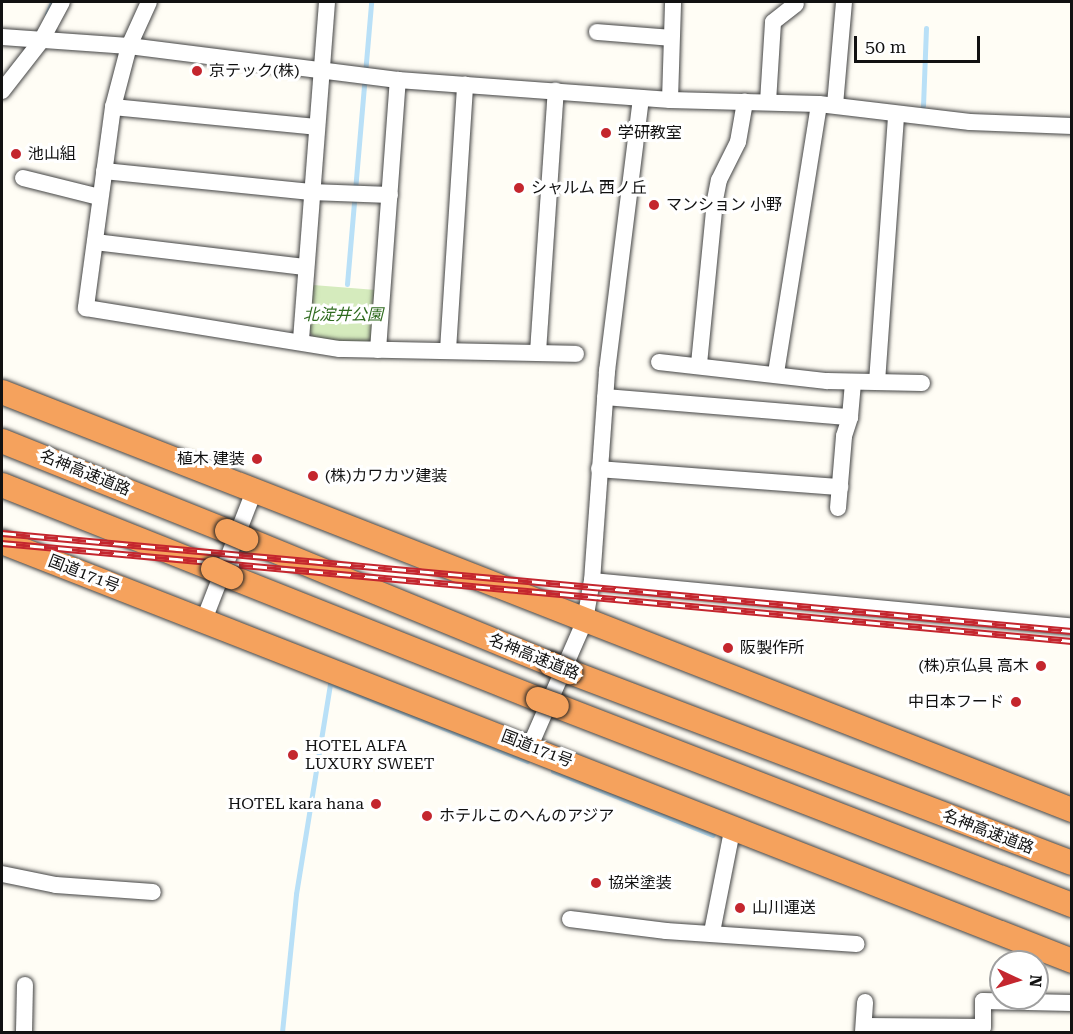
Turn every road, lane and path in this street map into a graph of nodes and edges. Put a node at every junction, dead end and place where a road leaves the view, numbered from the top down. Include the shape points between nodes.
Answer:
1 (62, 2) edge
2 (149, 2) edge
3 (327, 2) edge
4 (673, 2) edge
5 (844, 2) edge
6 (796, 4) dead end
7 (597, 32) dead end
8 (2, 37) edge
9 (671, 38) junction
10 (41, 41) junction
11 (129, 46) junction
12 (321, 69) junction
13 (398, 80) junction
14 (465, 85) junction
15 (2, 91) edge
16 (556, 91) junction
17 (641, 98) junction
18 (670, 100) junction
19 (745, 102) junction
20 (768, 102) junction
21 (827, 105) junction
22 (113, 107) junction
23 (896, 115) junction
24 (1071, 126) edge
25 (316, 127) junction
26 (104, 171) junction
27 (23, 178) dead end
28 (311, 192) junction
29 (390, 195) junction
30 (99, 197) junction
31 (95, 242) junction
32 (305, 267) junction
33 (301, 340) junction
34 (378, 350) junction
35 (448, 350) junction
36 (538, 352) junction
37 (576, 354) dead end
38 (659, 362) dead end
39 (699, 364) junction
40 (776, 373) junction
41 (853, 382) junction
42 (877, 382) junction
43 (921, 383) dead end
44 (2, 392) edge
45 (605, 397) junction
46 (850, 417) junction
47 (2, 441) edge
48 (599, 469) junction
49 (2, 485) edge
50 (840, 487) junction
51 (254, 490) junction
52 (838, 508) dead end
53 (2, 542) edge
54 (592, 581) junction
55 (204, 620) junction
56 (585, 620) junction
57 (1071, 626) edge
58 (530, 746) junction
59 (1071, 810) edge
60 (733, 826) junction
61 (1071, 863) edge
62 (2, 874) edge
63 (153, 892) dead end
64 (1071, 905) edge
65 (570, 919) dead end
66 (712, 932) junction
67 (857, 944) dead end
68 (1071, 961) edge
69 (25, 985) dead end
70 (865, 1002) dead end
71 (1071, 1003) edge
72 (863, 1029) edge
73 (24, 1032) edge

1 - 10 street
2 - 11 street
3 - 12 street
4 - 9 street
5 - 21 street
6 - 20 street via 772,21
7 - 9 street
8 - 10 street
9 - 18 street
10 - 11 street
10 - 15 street
11 - 12 street
11 - 22 street
12 - 13 street
12 - 25 street
13 - 14 street
13 - 29 street
14 - 16 street
14 - 35 street
16 - 17 street
16 - 36 street
17 - 18 street
17 - 45 street
18 - 19 street
19 - 20 street
19 - 39 street via 738,142 719,180 714,200
20 - 21 street
21 - 23 street
21 - 40 street
22 - 25 street
22 - 26 street
23 - 24 street
23 - 42 street
25 - 28 street
26 - 28 street
26 - 30 street
27 - 30 street
28 - 29 street
28 - 32 street
29 - 34 street
30 - 31 street
31 - 32 street
31 - 33 street via 86,308
32 - 33 street
33 - 34 street via 340,349
34 - 35 street
35 - 36 street
36 - 37 street
38 - 39 street
39 - 40 street
40 - 41 street
41 - 42 street
41 - 46 street
42 - 43 street
44 - 51 highway
45 - 46 street
45 - 48 street
46 - 50 street via 844,436
47 - 61 highway, 名神高速道路 via 561,668
48 - 50 street
48 - 54 street
49 - 64 highway via 547,703
50 - 52 street
51 - 55 street
51 - 56 highway
53 - 55 highway, 国道171号
54 - 56 street
54 - 57 street
55 - 58 highway, 国道171号
56 - 58 street
56 - 59 highway
58 - 60 highway, 国道171号
60 - 66 street
60 - 68 highway, 国道171号
62 - 63 street via 56,885
65 - 66 street via 666,931
66 - 67 street
69 - 73 street
70 - 72 street
71 - 72 street via 983,1001 982,1027

